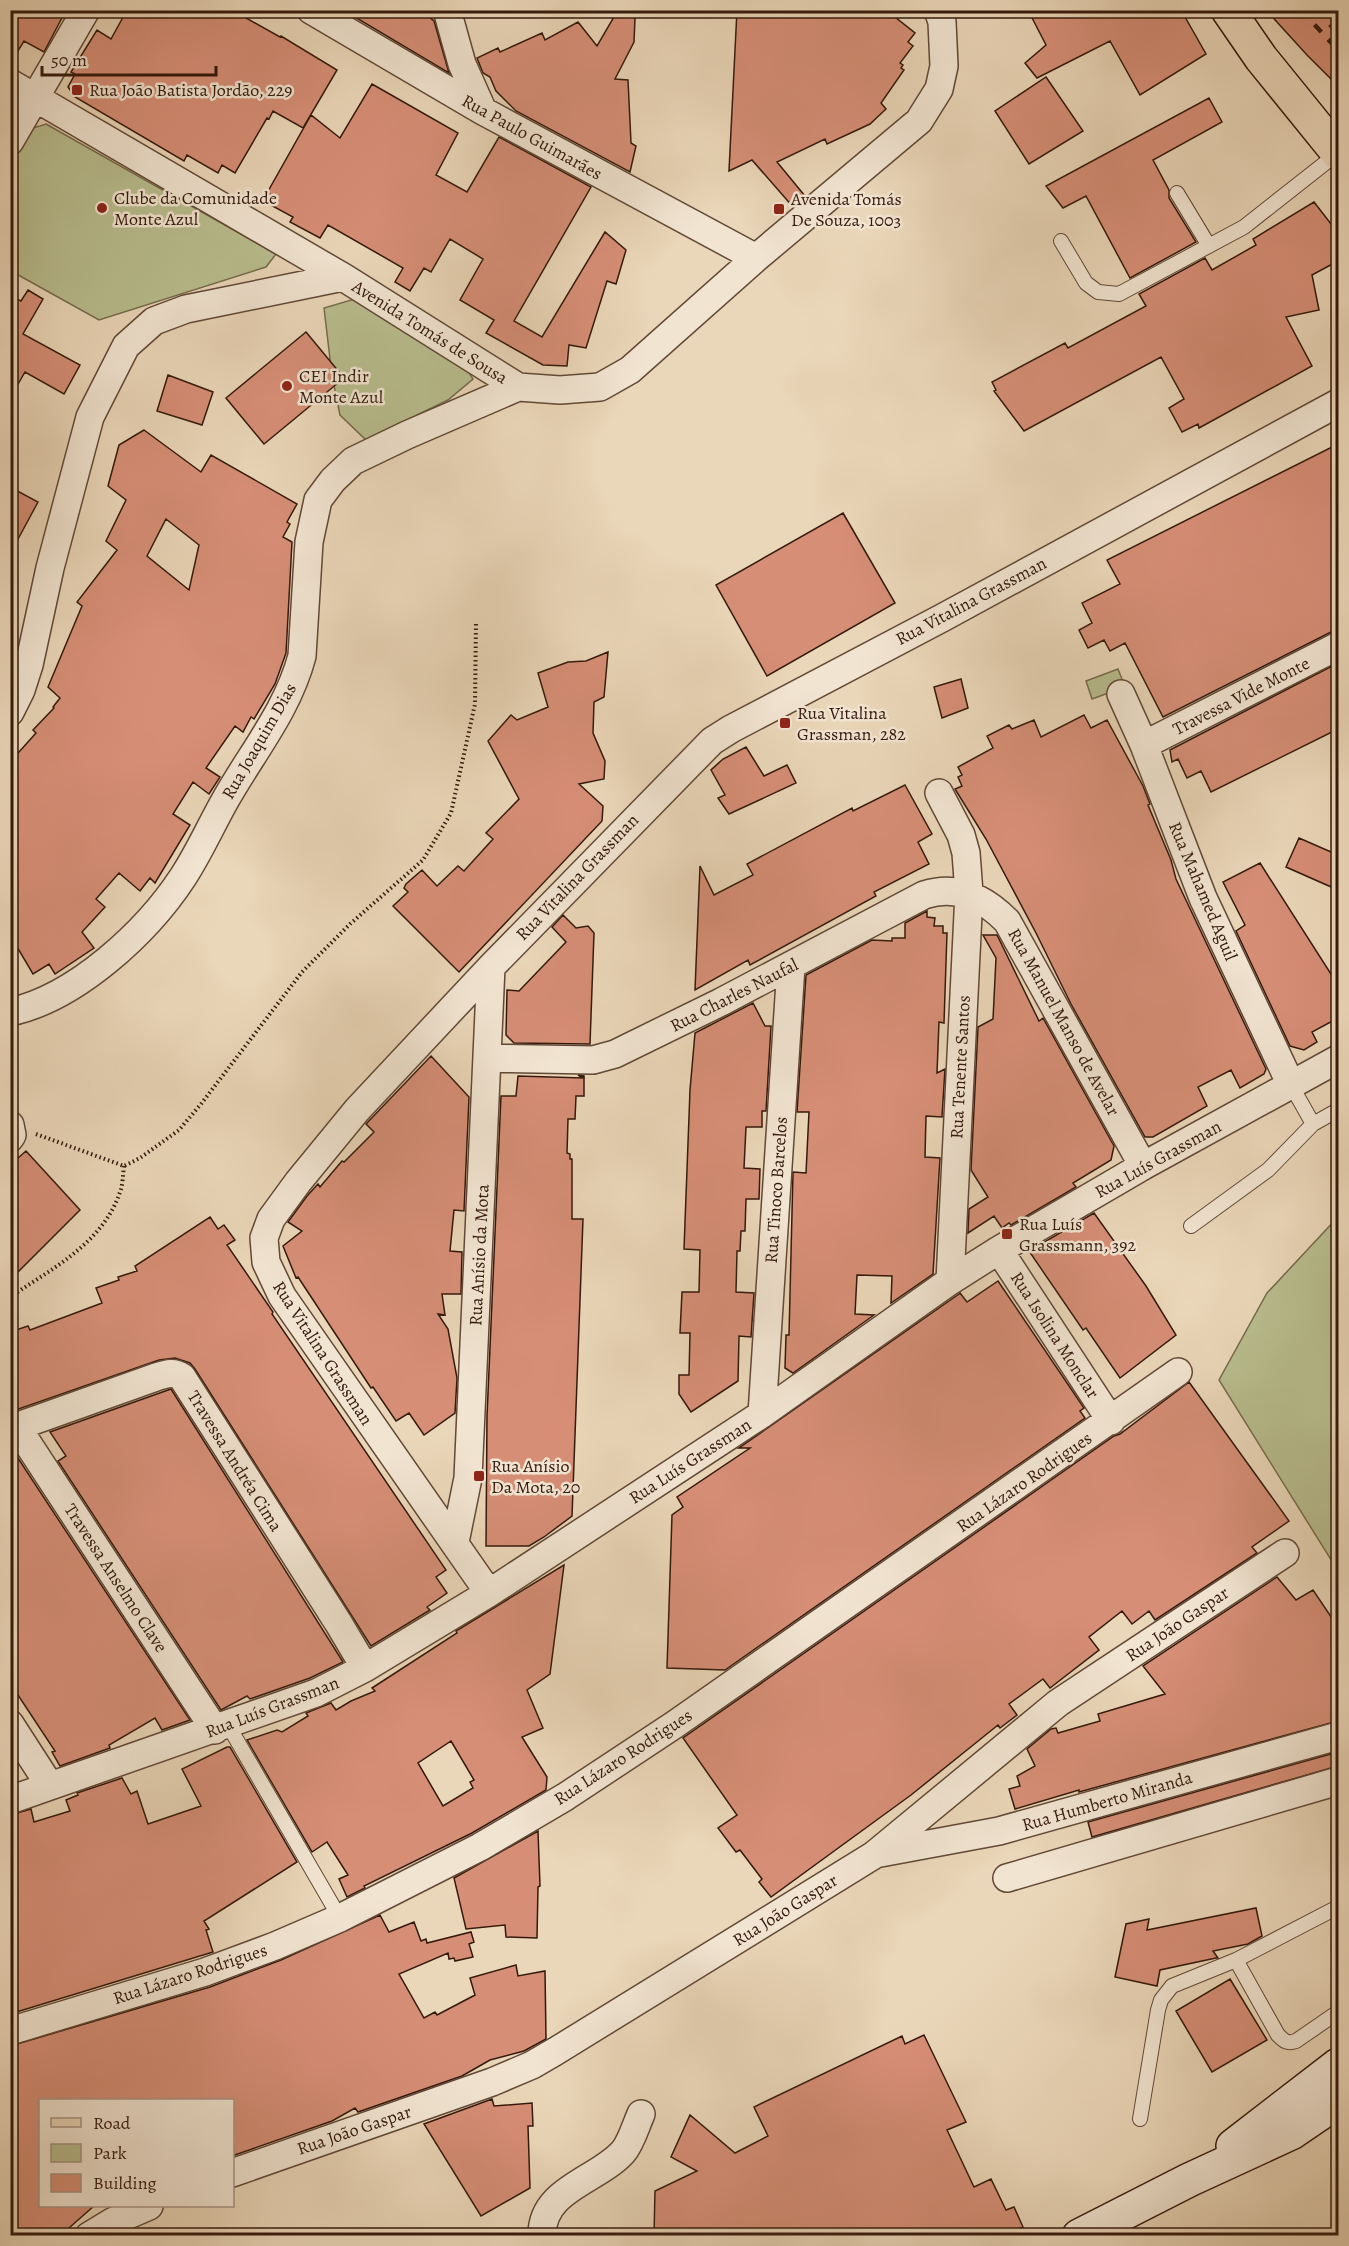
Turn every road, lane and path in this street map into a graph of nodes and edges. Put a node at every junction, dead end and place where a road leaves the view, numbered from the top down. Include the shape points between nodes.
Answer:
1 (86, 10) edge
2 (311, 10) edge
3 (447, 10) edge
4 (938, 10) edge
5 (1240, 16) edge
6 (10, 83) edge
7 (35, 98) junction
8 (483, 111) junction
9 (10, 141) edge
10 (1336, 143) edge
11 (1177, 193) dead end
12 (1061, 241) dead end
13 (1209, 246) junction
14 (756, 258) junction
15 (343, 277) junction
16 (518, 387) junction
17 (1338, 403) edge
18 (476, 622) dead end
19 (1338, 646) edge
20 (1121, 694) dead end
21 (10, 712) edge
22 (1144, 745) junction
23 (939, 793) dead end
24 (969, 893) junction
25 (491, 966) junction
26 (790, 966) junction
27 (10, 1012) edge
28 (488, 1058) junction
29 (1338, 1059) edge
30 (1291, 1085) junction
31 (1338, 1110) edge
32 (1313, 1124) junction
33 (11, 1130) edge
34 (124, 1166) junction
35 (1143, 1166) junction
36 (1191, 1226) dead end
37 (999, 1250) junction
38 (950, 1281) junction
39 (10, 1297) edge
40 (1178, 1372) dead end
41 (762, 1414) junction
42 (1111, 1420) junction
43 (14, 1428) edge
44 (455, 1542) junction
45 (1285, 1552) dead end
46 (489, 1593) junction
47 (365, 1668) junction
48 (10, 1724) edge
49 (222, 1727) junction
50 (1338, 1736) edge
51 (1338, 1781) edge
52 (50, 1786) junction
53 (10, 1800) edge
54 (874, 1855) junction
55 (1007, 1878) dead end
56 (1338, 1907) edge
57 (340, 1918) junction
58 (1236, 1960) junction
59 (1338, 2012) edge
60 (10, 2031) edge
61 (1338, 2065) edge
62 (1336, 2106) edge
63 (641, 2114) dead end
64 (1140, 2119) dead end
65 (234, 2173) edge
66 (1189, 2180) junction
67 (145, 2207) edge
68 (89, 2235) edge
69 (542, 2235) edge
70 (1079, 2235) edge

1 - 7 street
2 - 8 street, Rua Paulo Guimarães
3 - 8 street via 462,64
4 - 14 street, Avenida Tomás de Sousa via 944,66 939,89 919,121
5 - 10 main road via 1270,70
6 - 7 street
7 - 9 street
7 - 15 street
8 - 14 street, Rua Paulo Guimarães
10 - 13 lane via 1244,227
11 - 13 lane
12 - 13 lane via 1086,283 1098,292 1119,294
14 - 16 street, Avenida Tomás de Sousa via 630,370 600,387
15 - 16 street, Avenida Tomás de Sousa
15 - 21 street, Avenida Tomás de Sousa via 186,309 154,321 126,346 90,417 29,664
16 - 27 street, Rua Joaquim Dias via 353,461 333,480 318,500 309,542 302,656 297,674 285,704 227,797 183,878 116,953 57,996
17 - 25 street, Rua Vitalina Grassman via 712,741
18 - 34 path via 475,704 452,813 423,860 302,972 179,1130
19 - 22 street, Travessa Vide Monte
20 - 22 street, Rua Mahamed Aguil
22 - 30 street, Rua Mahamed Aguil via 1203,898
23 - 24 street, Rua Tenente Santos via 961,834
24 - 26 street, Rua Charles Naufal via 937,890 924,895
24 - 35 street, Rua Manuel Manso de Avelar via 992,905 1008,921
24 - 38 street, Rua Tenente Santos
25 - 28 street, Rua Anísio da Mota
25 - 44 street, Rua Vitalina Grassman via 357,1110 277,1210 264,1238 266,1262 282,1296
26 - 28 street, Rua Charles Naufal via 608,1056 593,1060
26 - 41 street, Rua Tinoco Barcelos
28 - 44 street, Rua Anísio da Mota via 468,1478
29 - 30 street, Rua Luís Grassman
30 - 32 lane
30 - 35 street, Rua Luís Grassman
31 - 32 lane
32 - 36 lane via 1268,1170
33 - 34 path
34 - 39 path via 121,1190 92,1239
35 - 37 street, Rua Luís Grassman
37 - 38 street, Rua Luís Grassman
37 - 42 street, Rua Isolina Monclar
38 - 41 street, Rua Luís Grassman
40 - 42 street, Rua Lázaro Rodrigues
41 - 46 street, Rua Luís Grassman
42 - 57 street, Rua Lázaro Rodrigues via 565,1797 480,1847
43 - 47 street, Travessa Andréa Cima via 156,1377 178,1374
43 - 49 street, Travessa Anselmo Clave
44 - 46 street, Rua Vitalina Grassman
45 - 54 street, Rua João Gaspar via 1058,1703
46 - 47 street, Rua Luís Grassman
47 - 49 street, Rua Luís Grassman via 316,1694
48 - 52 street
49 - 52 street, Rua Luís Grassman
49 - 57 lane
50 - 54 street, Rua Humberto Miranda via 999,1831
51 - 55 street
52 - 53 street, Rua Luís Grassman
54 - 65 street, Rua João Gaspar via 532,2065
56 - 58 lane
57 - 60 street, Rua Lázaro Rodrigues via 205,1972
58 - 59 lane via 1284,2041 1296,2041
58 - 64 lane via 1172,1986 1161,2000
61 - 66 main road
62 - 66 main road via 1281,2138
63 - 69 street via 623,2152 553,2201 541,2222
66 - 70 main road
67 - 68 street

